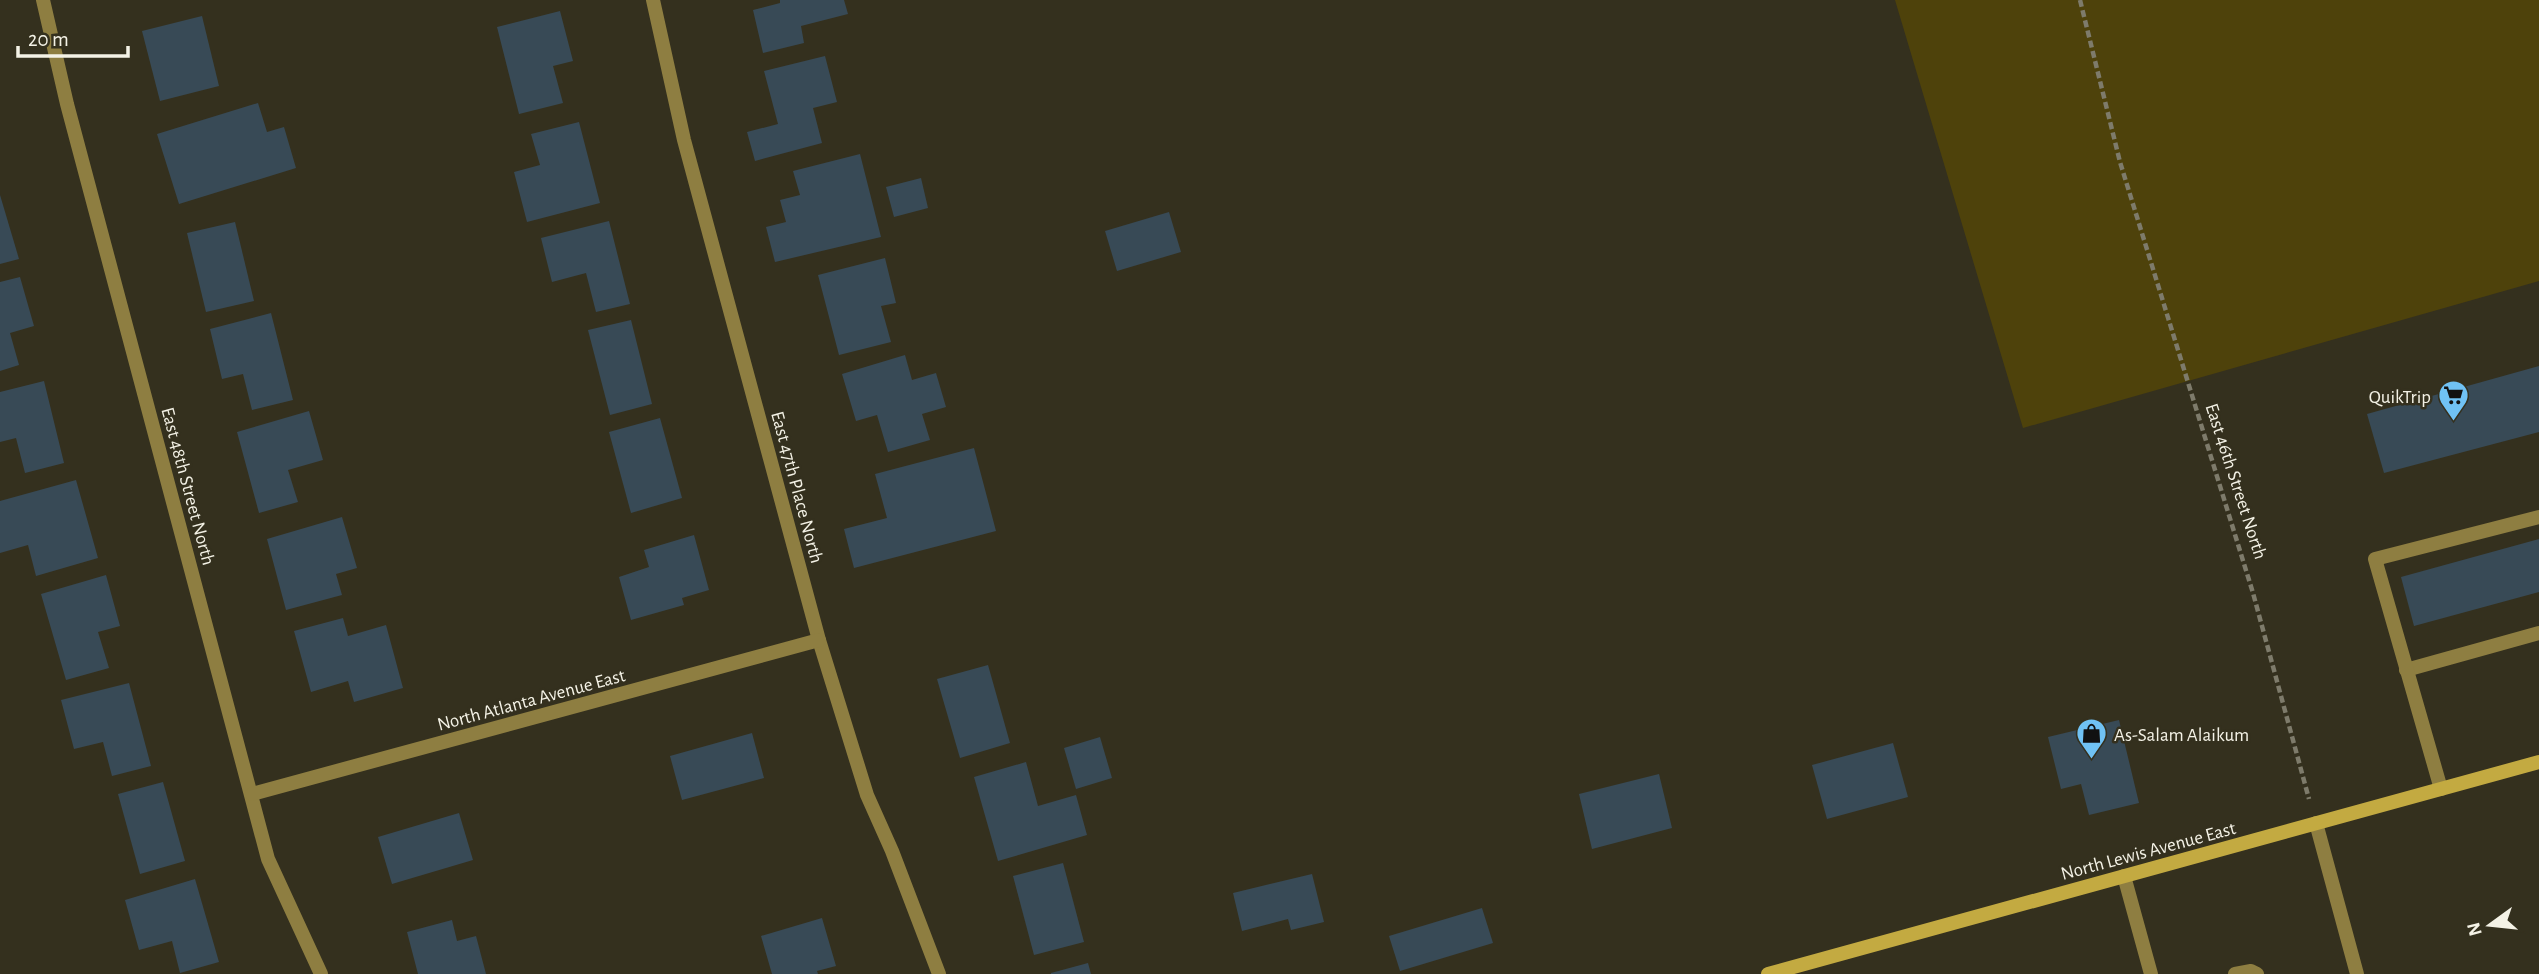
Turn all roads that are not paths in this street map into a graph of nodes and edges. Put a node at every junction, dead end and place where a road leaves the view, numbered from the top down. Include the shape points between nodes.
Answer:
1 (43, 0) edge
2 (653, 0) edge
3 (2539, 517) edge
4 (2539, 633) edge
5 (819, 640) junction
6 (2406, 670) junction
7 (2539, 762) edge
8 (2441, 789) junction
9 (252, 794) junction
10 (2316, 823) junction
11 (2124, 876) junction
12 (321, 974) edge
13 (939, 974) edge
14 (1768, 974) edge
15 (2151, 974) edge
16 (2235, 974) edge
17 (2257, 974) edge
18 (2357, 974) edge

1 - 9 street, East 48th Street North
2 - 5 street, East 47th Place North via 684,140
3 - 6 street via 2375,559
4 - 6 street
5 - 9 street, North Atlanta Avenue East
5 - 13 street, East 47th Place North via 867,794
6 - 8 street
7 - 8 main road, North Lewis Avenue East
8 - 10 main road, North Lewis Avenue East
9 - 12 street, East 48th Street North via 268,859
10 - 11 main road, North Lewis Avenue East
10 - 18 street
11 - 14 main road, North Lewis Avenue East
11 - 15 street
16 - 17 street

